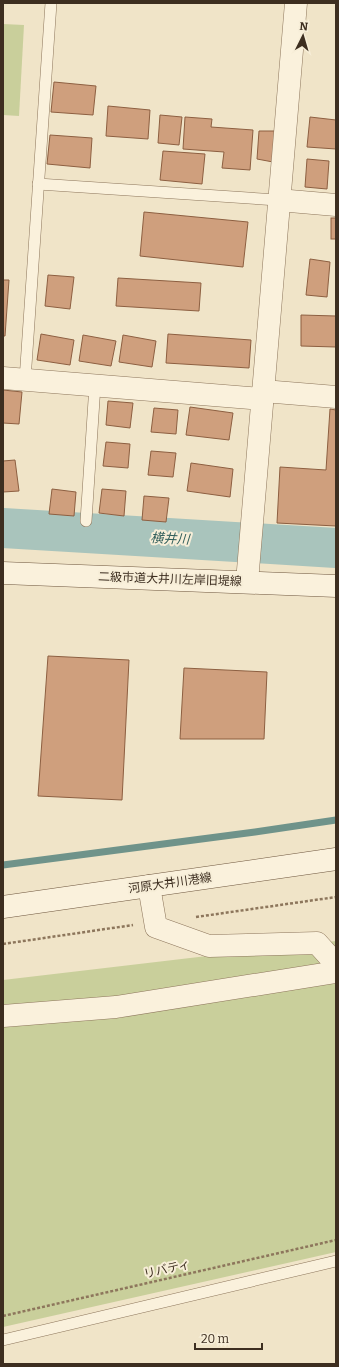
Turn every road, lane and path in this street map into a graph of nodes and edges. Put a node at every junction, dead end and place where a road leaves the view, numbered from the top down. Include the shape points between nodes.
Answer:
1 (51, 3) edge
2 (296, 3) edge
3 (38, 184) junction
4 (278, 200) junction
5 (336, 205) edge
6 (3, 378) edge
7 (25, 380) junction
8 (95, 385) junction
9 (263, 395) junction
10 (336, 397) edge
11 (86, 521) dead end
12 (3, 573) edge
13 (247, 582) junction
14 (336, 586) edge
15 (336, 859) edge
16 (149, 886) junction
17 (3, 907) edge
18 (336, 964) edge
19 (336, 972) edge
20 (3, 1016) edge
21 (336, 1240) edge
22 (336, 1261) edge
23 (3, 1316) edge
24 (3, 1340) edge

1 - 3 lane
2 - 4 street
3 - 4 lane
3 - 7 lane
4 - 5 street
4 - 9 street
6 - 7 street
7 - 8 street
8 - 9 street
8 - 11 lane
9 - 10 street
9 - 13 street
12 - 13 street, 二級市道大井川左岸旧堤線
13 - 14 street, 二級市道大井川左岸旧堤線
15 - 16 street, 河原大井川港線
16 - 17 street, 河原大井川港線
16 - 18 street via 156,927 209,946 317,943
19 - 20 street via 116,1008
21 - 23 path, リバティ
22 - 24 lane

